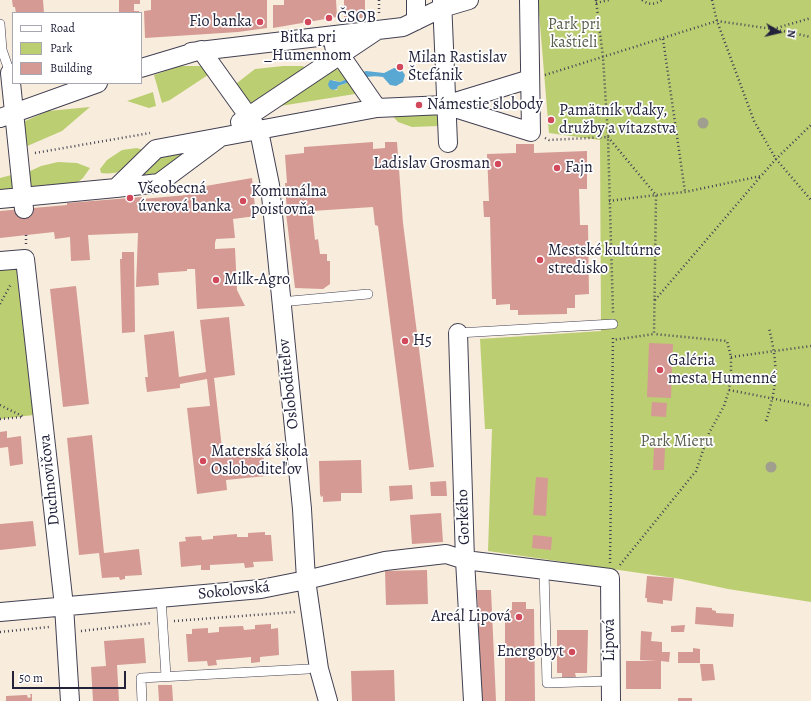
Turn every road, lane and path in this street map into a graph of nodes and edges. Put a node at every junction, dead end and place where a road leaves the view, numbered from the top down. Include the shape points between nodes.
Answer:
1 (379, 0) edge
2 (416, 0) edge
3 (469, 0) edge
4 (529, 0) edge
5 (609, 0) edge
6 (642, 0) edge
7 (662, 0) edge
8 (712, 0) edge
9 (596, 2) edge
10 (442, 4) edge
11 (811, 18) edge
12 (379, 21) junction
13 (416, 21) junction
14 (717, 22) junction
15 (0, 24) edge
16 (773, 29) junction
17 (327, 36) junction
18 (811, 37) edge
19 (663, 39) junction
20 (202, 50) junction
21 (603, 57) junction
22 (142, 58) edge
23 (345, 62) junction
24 (142, 68) edge
25 (8, 73) edge
26 (530, 79) junction
27 (95, 84) edge
28 (446, 105) junction
29 (377, 108) junction
30 (7, 116) edge
31 (248, 116) junction
32 (811, 125) edge
33 (259, 130) junction
34 (531, 132) junction
35 (220, 137) junction
36 (608, 137) junction
37 (448, 143) dead end
38 (776, 158) junction
39 (761, 176) junction
40 (116, 188) junction
41 (685, 192) junction
42 (656, 194) junction
43 (0, 199) edge
44 (811, 200) edge
45 (609, 201) junction
46 (23, 203) junction
47 (0, 261) edge
48 (368, 294) dead end
49 (655, 300) junction
50 (280, 302) junction
51 (613, 324) junction
52 (769, 328) dead end
53 (458, 333) joint
54 (654, 334) junction
55 (613, 340) junction
56 (811, 346) edge
57 (775, 351) junction
58 (731, 357) junction
59 (729, 390) junction
60 (773, 398) junction
61 (0, 405) edge
62 (811, 406) edge
63 (0, 419) edge
64 (766, 421) dead end
65 (465, 560) junction
66 (544, 570) junction
67 (610, 578) junction
68 (306, 580) junction
69 (161, 598) junction
70 (64, 606) junction
71 (0, 612) edge
72 (298, 612) dead end
73 (163, 622) junction
74 (51, 627) dead end
75 (74, 631) dead end
76 (0, 632) edge
77 (308, 669) dead end
78 (166, 676) junction
79 (610, 681) junction
80 (70, 701) edge
81 (142, 701) edge
82 (328, 701) edge
83 (473, 701) edge
84 (611, 701) edge

1 - 12 path
2 - 13 street
3 - 10 street
4 - 26 street
5 - 9 path
6 - 7 path via 655,4
8 - 14 path
9 - 21 path
10 - 13 street
10 - 28 street
11 - 16 path
12 - 13 street via 403,27
12 - 17 street
12 - 23 street
14 - 16 path
14 - 19 path
14 - 38 path via 754,121
15 - 25 lane via 2,50
16 - 18 path
17 - 20 street
17 - 23 street
19 - 21 path
19 - 41 path
20 - 22 street
20 - 24 street
20 - 31 street
21 - 26 path
21 - 36 path
23 - 29 street
23 - 31 street
25 - 30 street
26 - 28 street
26 - 34 street
27 - 30 street
28 - 29 street
28 - 34 street
28 - 37 street
29 - 33 street
30 - 46 street
31 - 33 street
31 - 35 street
32 - 38 path
33 - 35 street
33 - 50 street, Osloboditeľov via 270,185
34 - 36 path via 549,140
35 - 40 street via 159,183
35 - 40 street via 156,148
36 - 42 path
36 - 45 path
38 - 39 path
38 - 44 path
39 - 41 path
39 - 49 path
40 - 46 street
41 - 42 path
42 - 45 path
42 - 49 path
43 - 46 street
45 - 51 path
47 - 70 street, Duchnovičova via 25,259
48 - 50 lane
49 - 54 path
50 - 68 street, Osloboditeľov via 302,509
51 - 53 lane
51 - 55 path
52 - 57 path
53 - 65 street, Gorkého
54 - 55 path
54 - 58 path via 727,341
55 - 67 path
56 - 57 path
57 - 58 path
57 - 60 path via 776,375
58 - 59 path
59 - 60 path
59 - 67 path via 724,406 709,433 696,471
60 - 62 path
60 - 64 path
61 - 63 path via 24,416
65 - 66 street, Sokolovská
65 - 68 street, Sokolovská via 446,554 385,561
65 - 83 street, Gorkého
66 - 67 street, Sokolovská
66 - 79 lane via 547,683
67 - 79 street, Lipová
68 - 69 street, Sokolovská via 261,589
68 - 82 street, Osloboditeľov via 319,669
69 - 70 street, Sokolovská
69 - 73 lane
70 - 71 street, Sokolovská
70 - 80 street, Duchnovičova
72 - 73 path
73 - 75 path
73 - 78 lane
74 - 76 path
77 - 78 lane
78 - 81 lane via 141,678
79 - 84 street, Lipová

